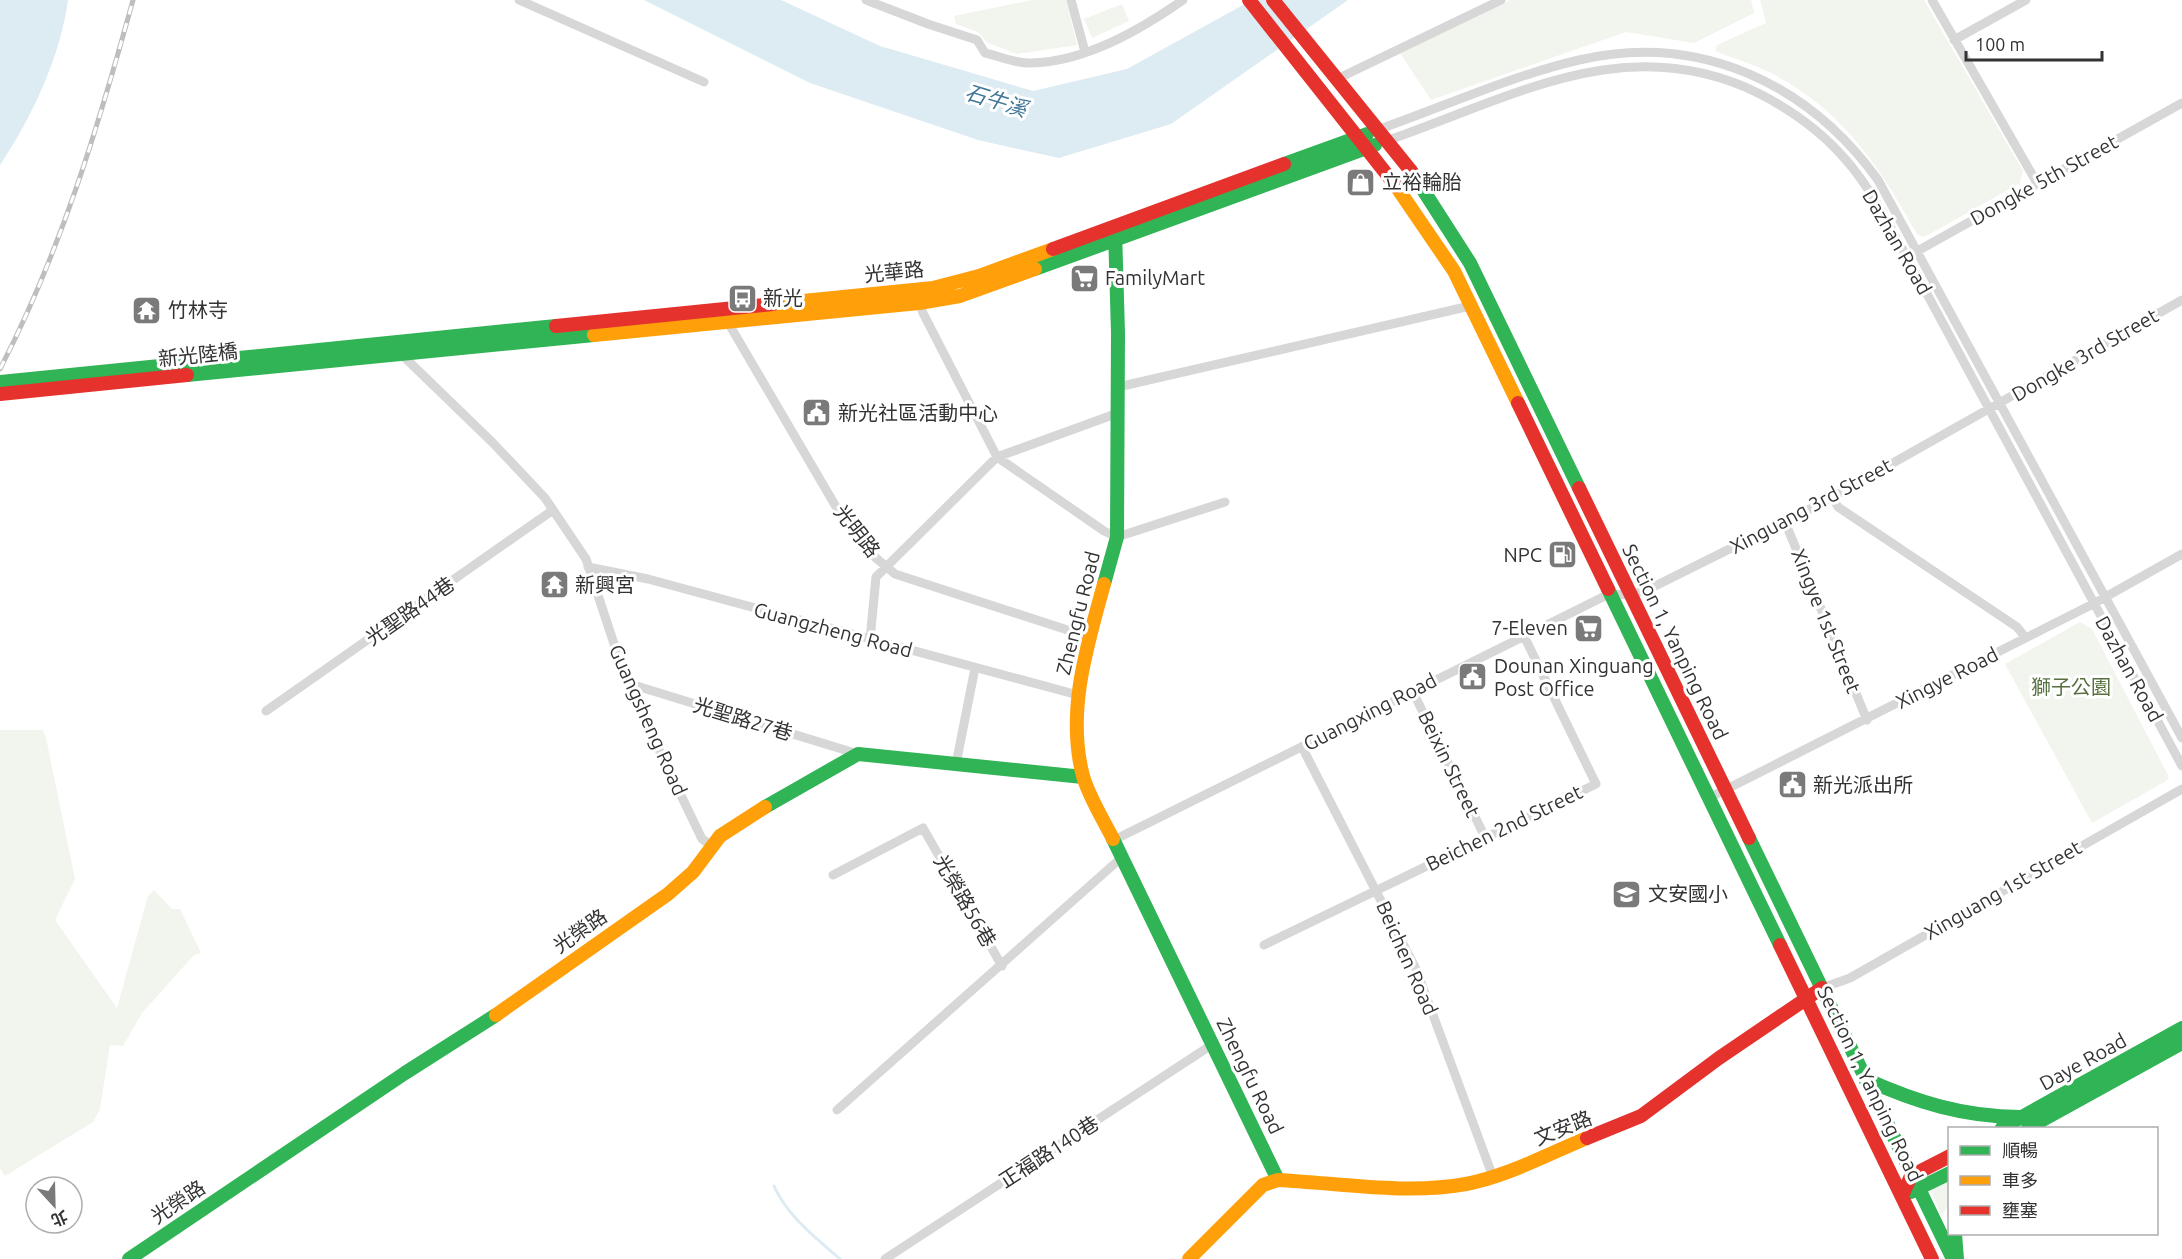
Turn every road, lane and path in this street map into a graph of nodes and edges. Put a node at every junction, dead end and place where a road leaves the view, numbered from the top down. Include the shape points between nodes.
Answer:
1 (519, 0) edge
2 (866, 0) edge
3 (1071, 0) edge
4 (1183, 0) edge
5 (1249, 0) edge
6 (1273, 0) edge
7 (1501, 0) edge
8 (1932, 0) edge
9 (2026, 0) edge
10 (1954, 40) junction
11 (1085, 52) junction
12 (1337, 79) junction
13 (704, 82) dead end
14 (2182, 103) edge
15 (1377, 130) junction
16 (1358, 137) junction
17 (1386, 141) junction
18 (1367, 148) junction
19 (2037, 183) junction
20 (1115, 233) junction
21 (1918, 251) junction
22 (1906, 256) junction
23 (918, 296) junction
24 (2182, 300) edge
25 (1470, 306) junction
26 (724, 316) junction
27 (606, 327) junction
28 (390, 341) junction
29 (400, 354) junction
30 (1526, 374) junction
31 (0, 382) edge
32 (1507, 383) junction
33 (1119, 387) junction
34 (0, 394) edge
35 (2000, 403) junction
36 (1989, 410) junction
37 (1118, 413) junction
38 (997, 458) junction
39 (1575, 479) junction
40 (1557, 487) junction
41 (1832, 497) junction
42 (1225, 502) dead end
43 (553, 510) junction
44 (1785, 522) junction
45 (1116, 537) junction
46 (2182, 554) edge
47 (885, 565) junction
48 (588, 567) junction
49 (1609, 594) junction
50 (1630, 595) junction
51 (2105, 598) junction
52 (2093, 604) junction
53 (1524, 636) junction
54 (1089, 637) junction
55 (2025, 638) junction
56 (870, 640) junction
57 (975, 668) junction
58 (627, 683) junction
59 (1412, 690) junction
60 (1078, 695) junction
61 (266, 711) dead end
62 (1866, 720) junction
63 (2182, 738) edge
64 (1302, 747) junction
65 (858, 754) junction
66 (956, 764) junction
67 (2182, 766) edge
68 (1083, 777) junction
69 (2182, 789) edge
70 (1725, 790) junction
71 (1709, 798) junction
72 (1485, 837) junction
73 (1114, 840) junction
74 (712, 846) junction
75 (1121, 858) junction
76 (833, 875) dead end
77 (1377, 891) junction
78 (1264, 945) dead end
79 (1002, 966) junction
80 (1822, 988) junction
81 (1806, 997) junction
82 (2182, 1028) edge
83 (2182, 1043) edge
84 (1213, 1044) junction
85 (1865, 1080) junction
86 (2088, 1088) junction
87 (837, 1110) dead end
88 (2026, 1122) edge
89 (2006, 1127) edge
90 (1948, 1157) edge
91 (1948, 1174) edge
92 (1911, 1176) junction
93 (1493, 1177) junction
94 (1278, 1180) junction
95 (1918, 1189) junction
96 (1902, 1196) junction
97 (1955, 1235) edge
98 (129, 1259) edge
99 (885, 1259) edge
100 (1189, 1259) edge
101 (1932, 1259) edge
102 (1955, 1259) edge

1 - 13 street
2 - 11 street via 977,40 985,53 1029,63
3 - 11 street
4 - 11 street via 1154,19
5 - 16 main road, Section 1, Yanping Road
6 - 12 main road, Section 1, Yanping Road
7 - 12 street
8 - 10 street
9 - 10 street
10 - 19 street
12 - 15 main road, Section 1, Yanping Road
14 - 19 street, Dongke 5th Street
15 - 16 main road, 光華路
15 - 17 main road, Section 1, Yanping Road
15 - 21 street, Dazhan Road via 1581,59 1625,53 1701,58 1745,70 1772,84 1806,104 1841,134 1878,180
16 - 18 main road, Section 1, Yanping Road
16 - 20 main road, 光華路
17 - 18 main road, 光華路
17 - 22 street, Dazhan Road via 1582,73 1636,65 1690,70 1738,82 1785,106 1825,137 1867,187
17 - 30 main road, Section 1, Yanping Road via 1444,217
18 - 20 main road, 光華路
18 - 25 main road, Section 1, Yanping Road via 1454,271
19 - 21 street, Dongke 5th Street
20 - 23 main road, 光華路 via 998,284 960,296
20 - 33 main road, Zhengfu Road
21 - 22 street, Dongke 5th Street
21 - 35 street, Dazhan Road
22 - 36 street, Dazhan Road
23 - 26 main road, 光華路
23 - 38 street
24 - 35 street, Dongke 3rd Street
25 - 32 main road, Section 1, Yanping Road
25 - 33 street
26 - 27 main road, 光華路
26 - 47 street, 光明路 via 842,517 870,553
27 - 28 main road, 光華路
27 - 29 main road, 光華路
28 - 29 street, Guangsheng Road
28 - 31 main road, 新光陸橋
29 - 34 main road, 新光陸橋
29 - 43 street, Guangsheng Road via 492,442
30 - 32 main road
30 - 39 main road, Section 1, Yanping Road
32 - 40 main road, Section 1, Yanping Road
33 - 37 main road, Zhengfu Road
35 - 36 street, Dongke 3rd Street
35 - 51 street, Dazhan Road
36 - 41 street, Xinguang 3rd Street
36 - 52 street, Dazhan Road
37 - 38 street
37 - 45 main road, Zhengfu Road
38 - 45 street
38 - 47 street
39 - 40 main road
39 - 50 main road, Section 1, Yanping Road
40 - 49 main road, Section 1, Yanping Road
41 - 44 street, Xinguang 3rd Street
41 - 55 street via 1838,507 2017,627
42 - 45 street
43 - 48 street, Guangsheng Road
43 - 61 street, 光聖路44巷
44 - 50 street, Xinguang 3rd Street
44 - 62 street, Xingye 1st Street
45 - 54 main road, Zhengfu Road
46 - 51 street, Xingye Road
47 - 54 street, 光明路 via 895,574
47 - 56 street via 876,577
48 - 56 street, Guangzheng Road via 639,577
48 - 58 street, Guangsheng Road
49 - 50 street, Guangxing Road
49 - 53 street, Guangxing Road
49 - 71 main road, Section 1, Yanping Road
50 - 70 main road, Section 1, Yanping Road
51 - 52 street, Xingye Road
51 - 63 street, Dazhan Road
52 - 55 street, Xingye Road
52 - 67 street, Dazhan Road
53 - 59 street, Guangxing Road
53 - 72 street, Beichen 2nd Street via 1596,784
54 - 60 main road, Zhengfu Road
55 - 62 street, Xingye Road
56 - 57 street, Guangzheng Road
57 - 60 street, Guangzheng Road
57 - 66 street
58 - 65 street, 光聖路27巷
58 - 74 street, Guangsheng Road via 702,839
59 - 64 street, Guangxing Road
59 - 72 street, Beixin Street
60 - 68 main road, Zhengfu Road
62 - 70 street, Xingye Road
64 - 73 street, Guangxing Road
64 - 77 street, Beichen Road
65 - 66 main road
65 - 74 main road, 光榮路 via 731,827
66 - 68 main road
68 - 73 main road, Zhengfu Road
69 - 80 street, Xinguang 1st Street via 1850,978
70 - 71 street, Xingye Road
70 - 80 main road, Section 1, Yanping Road
71 - 81 main road, Section 1, Yanping Road
72 - 77 street, Beichen 2nd Street
73 - 75 main road, Zhengfu Road
74 - 98 main road, 光榮路 via 693,872 668,894 482,1025
75 - 79 street
75 - 84 main road, Zhengfu Road
76 - 79 street, 光榮路56巷 via 923,828
77 - 78 street, Beichen 2nd Street
77 - 93 street, Beichen Road via 1416,969
79 - 87 street, 光榮路56巷
80 - 81 main road, 文安路
80 - 85 main road, Section 1, Yanping Road
81 - 93 main road, 文安路 via 1641,1116
81 - 96 main road, Section 1, Yanping Road
82 - 86 main road, Daye Road
83 - 86 main road, Daye Road
84 - 94 main road, Zhengfu Road
84 - 99 street, 正福路140巷
85 - 88 main road via 1948,1112
85 - 92 main road, Section 1, Yanping Road
86 - 88 main road, Daye Road
88 - 89 main road, Daye Road
90 - 92 main road
91 - 95 main road
92 - 95 main road, Section 1, Yanping Road
92 - 96 main road
93 - 94 main road, 文安路 via 1418,1188
94 - 100 main road via 1263,1185
95 - 96 main road
95 - 102 main road, Section 1, Yanping Road
96 - 101 main road, Section 1, Yanping Road
97 - 102 main road

